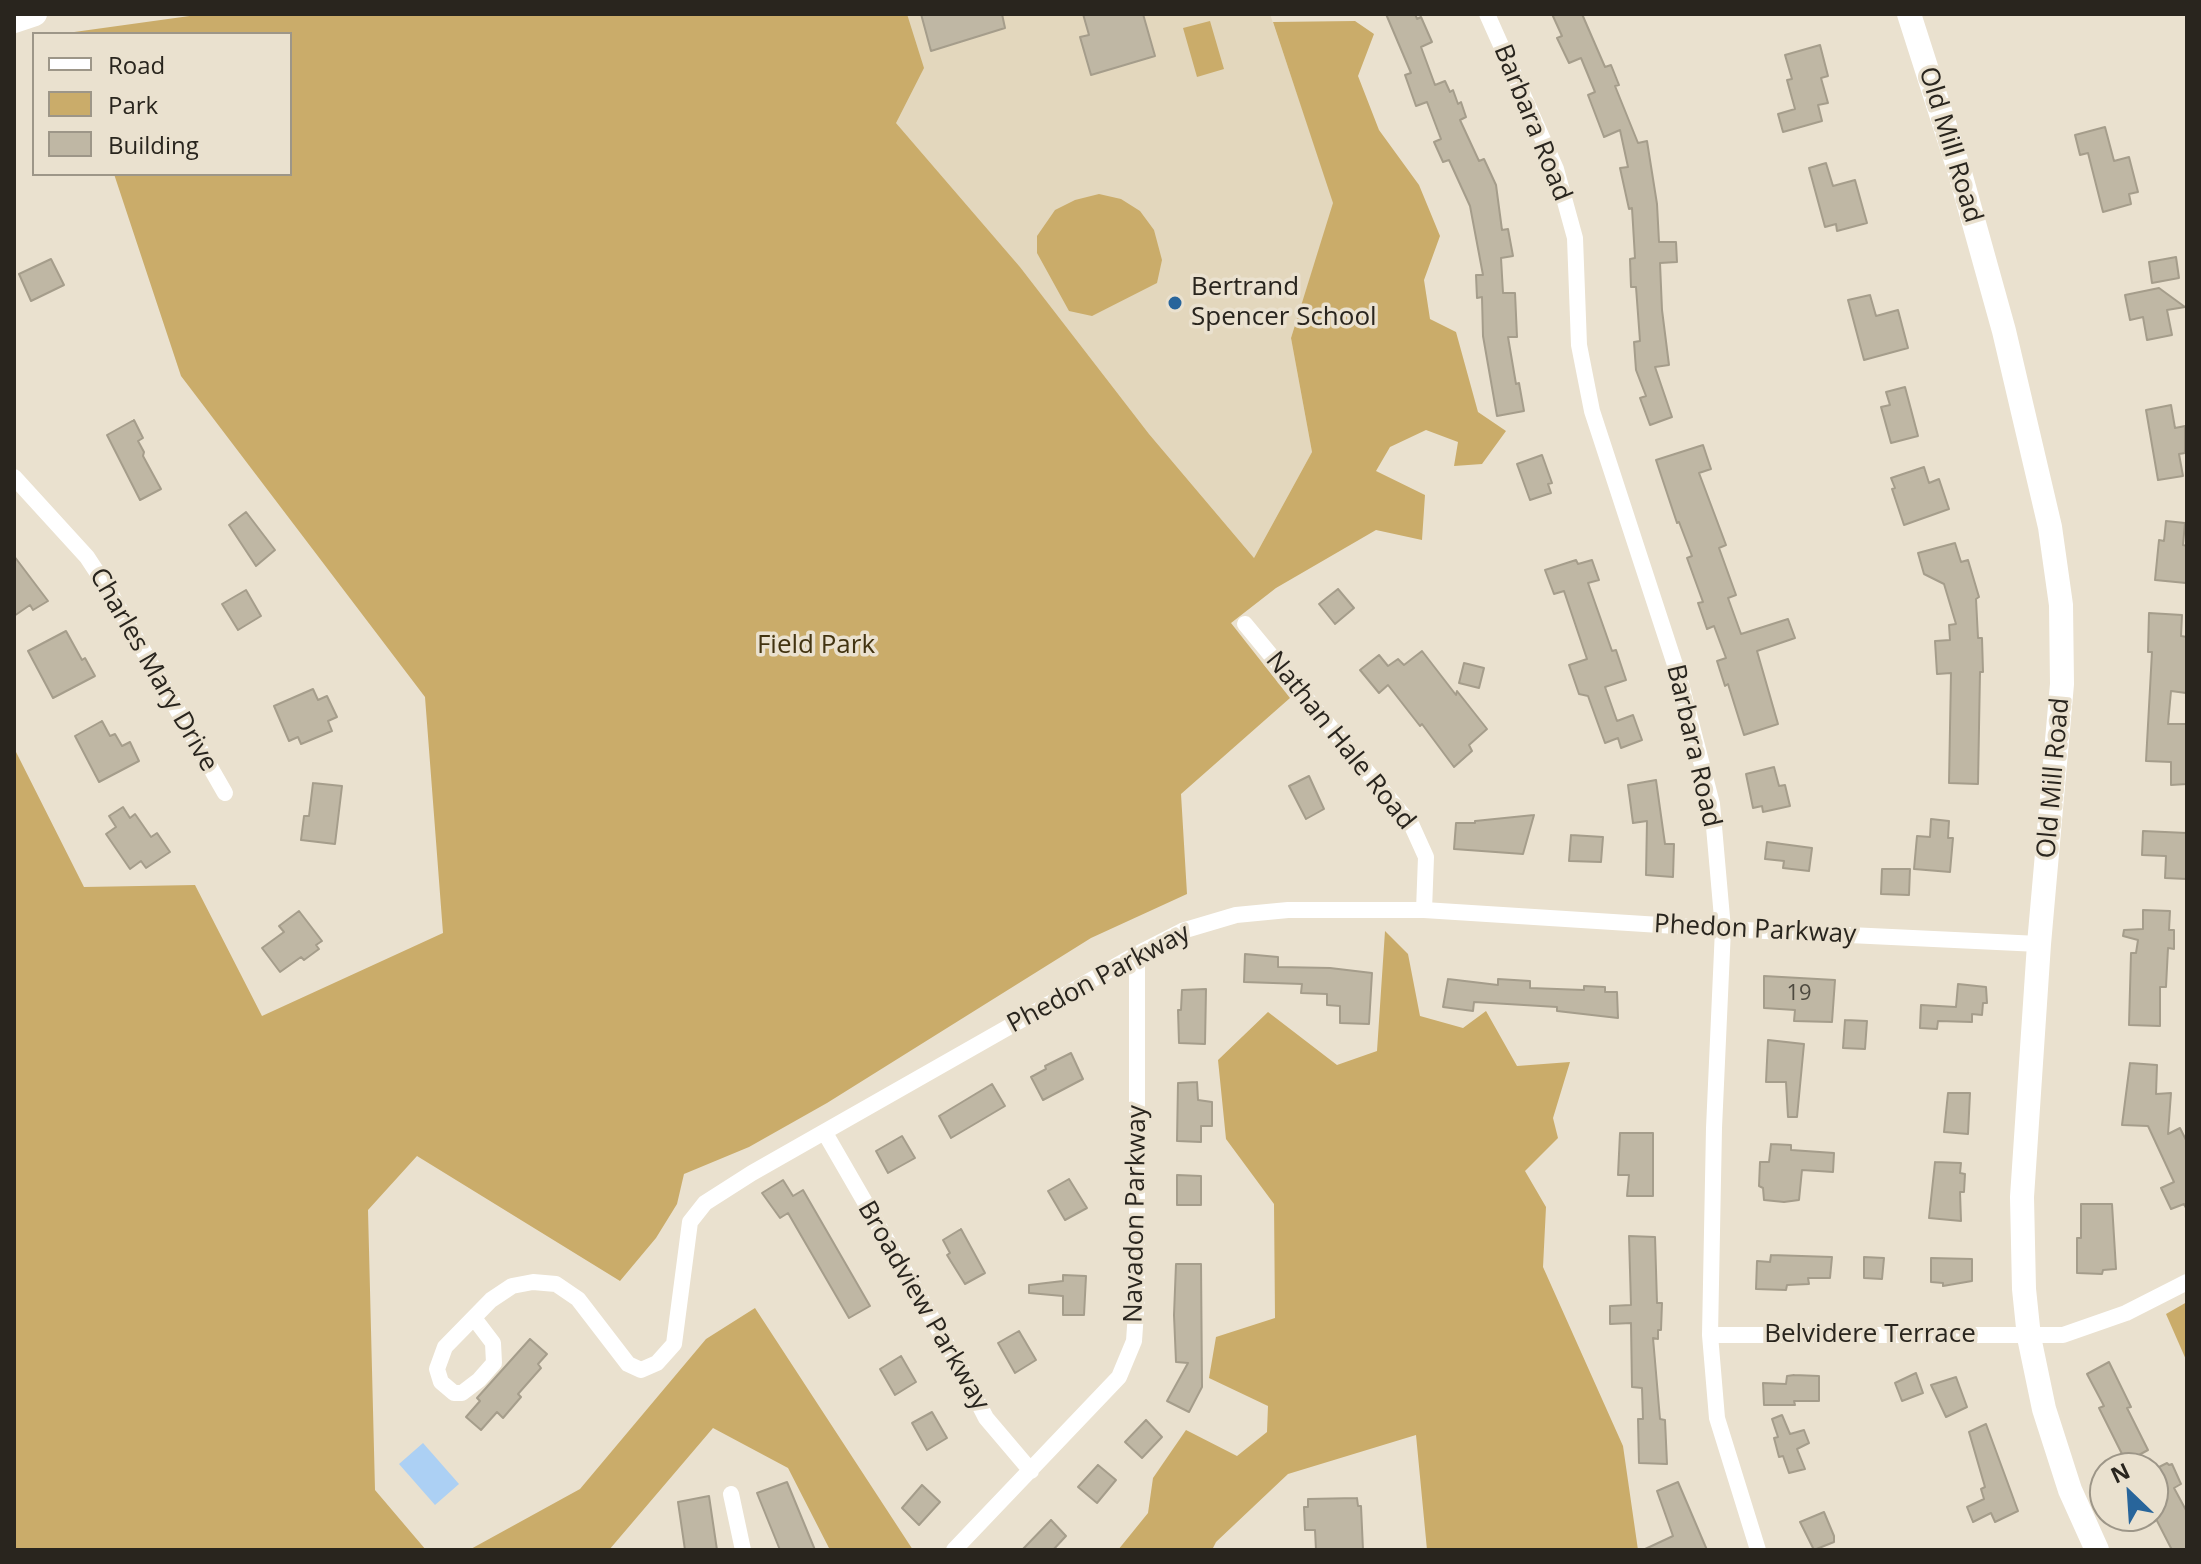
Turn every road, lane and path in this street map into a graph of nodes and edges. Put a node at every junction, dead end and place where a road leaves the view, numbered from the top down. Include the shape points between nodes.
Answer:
1 (35, 14) edge
2 (1487, 14) edge
3 (1909, 14) edge
4 (14, 21) edge
5 (14, 477) edge
6 (1245, 624) dead end
7 (225, 793) dead end
8 (1424, 910) junction
9 (1723, 929) junction
10 (2039, 944) junction
11 (1137, 954) junction
12 (825, 1133) junction
13 (2187, 1282) edge
14 (474, 1318) dead end
15 (1710, 1335) junction
16 (2029, 1337) junction
17 (1031, 1471) junction
18 (731, 1494) dead end
19 (743, 1550) edge
20 (954, 1550) edge
21 (1758, 1550) edge
22 (2097, 1550) edge

1 - 4 street
2 - 9 street, Barbara Road via 1556,169 1575,238 1579,345 1592,411 1680,680 1712,804
3 - 10 street, Old Mill Road via 2004,331 2057,574 2062,684
5 - 7 street, Charles Mary Drive via 87,557
6 - 8 street, Nathan Hale Road via 1412,826 1426,857
8 - 9 street, Phedon Parkway
8 - 11 street, Phedon Parkway via 1236,915 1182,931
9 - 10 street, Phedon Parkway
9 - 15 street, Barbara Road
10 - 16 street, Old Mill Road via 2022,1197
11 - 12 street, Phedon Parkway
11 - 17 street, Navadon Parkway via 1134,1341 1119,1377
12 - 14 street, Phedon Parkway via 705,1203 690,1222 674,1344 657,1363 641,1370 628,1364 578,1299 556,1284 512,1286
12 - 17 street, Broadview Parkway via 986,1418
13 - 16 street, Belvidere Terrace via 2093,1327
15 - 16 street, Belvidere Terrace
15 - 21 street, Barbara Road via 1717,1418
16 - 22 street, Old Mill Road via 2065,1476
17 - 20 street, Navadon Parkway
18 - 19 street

